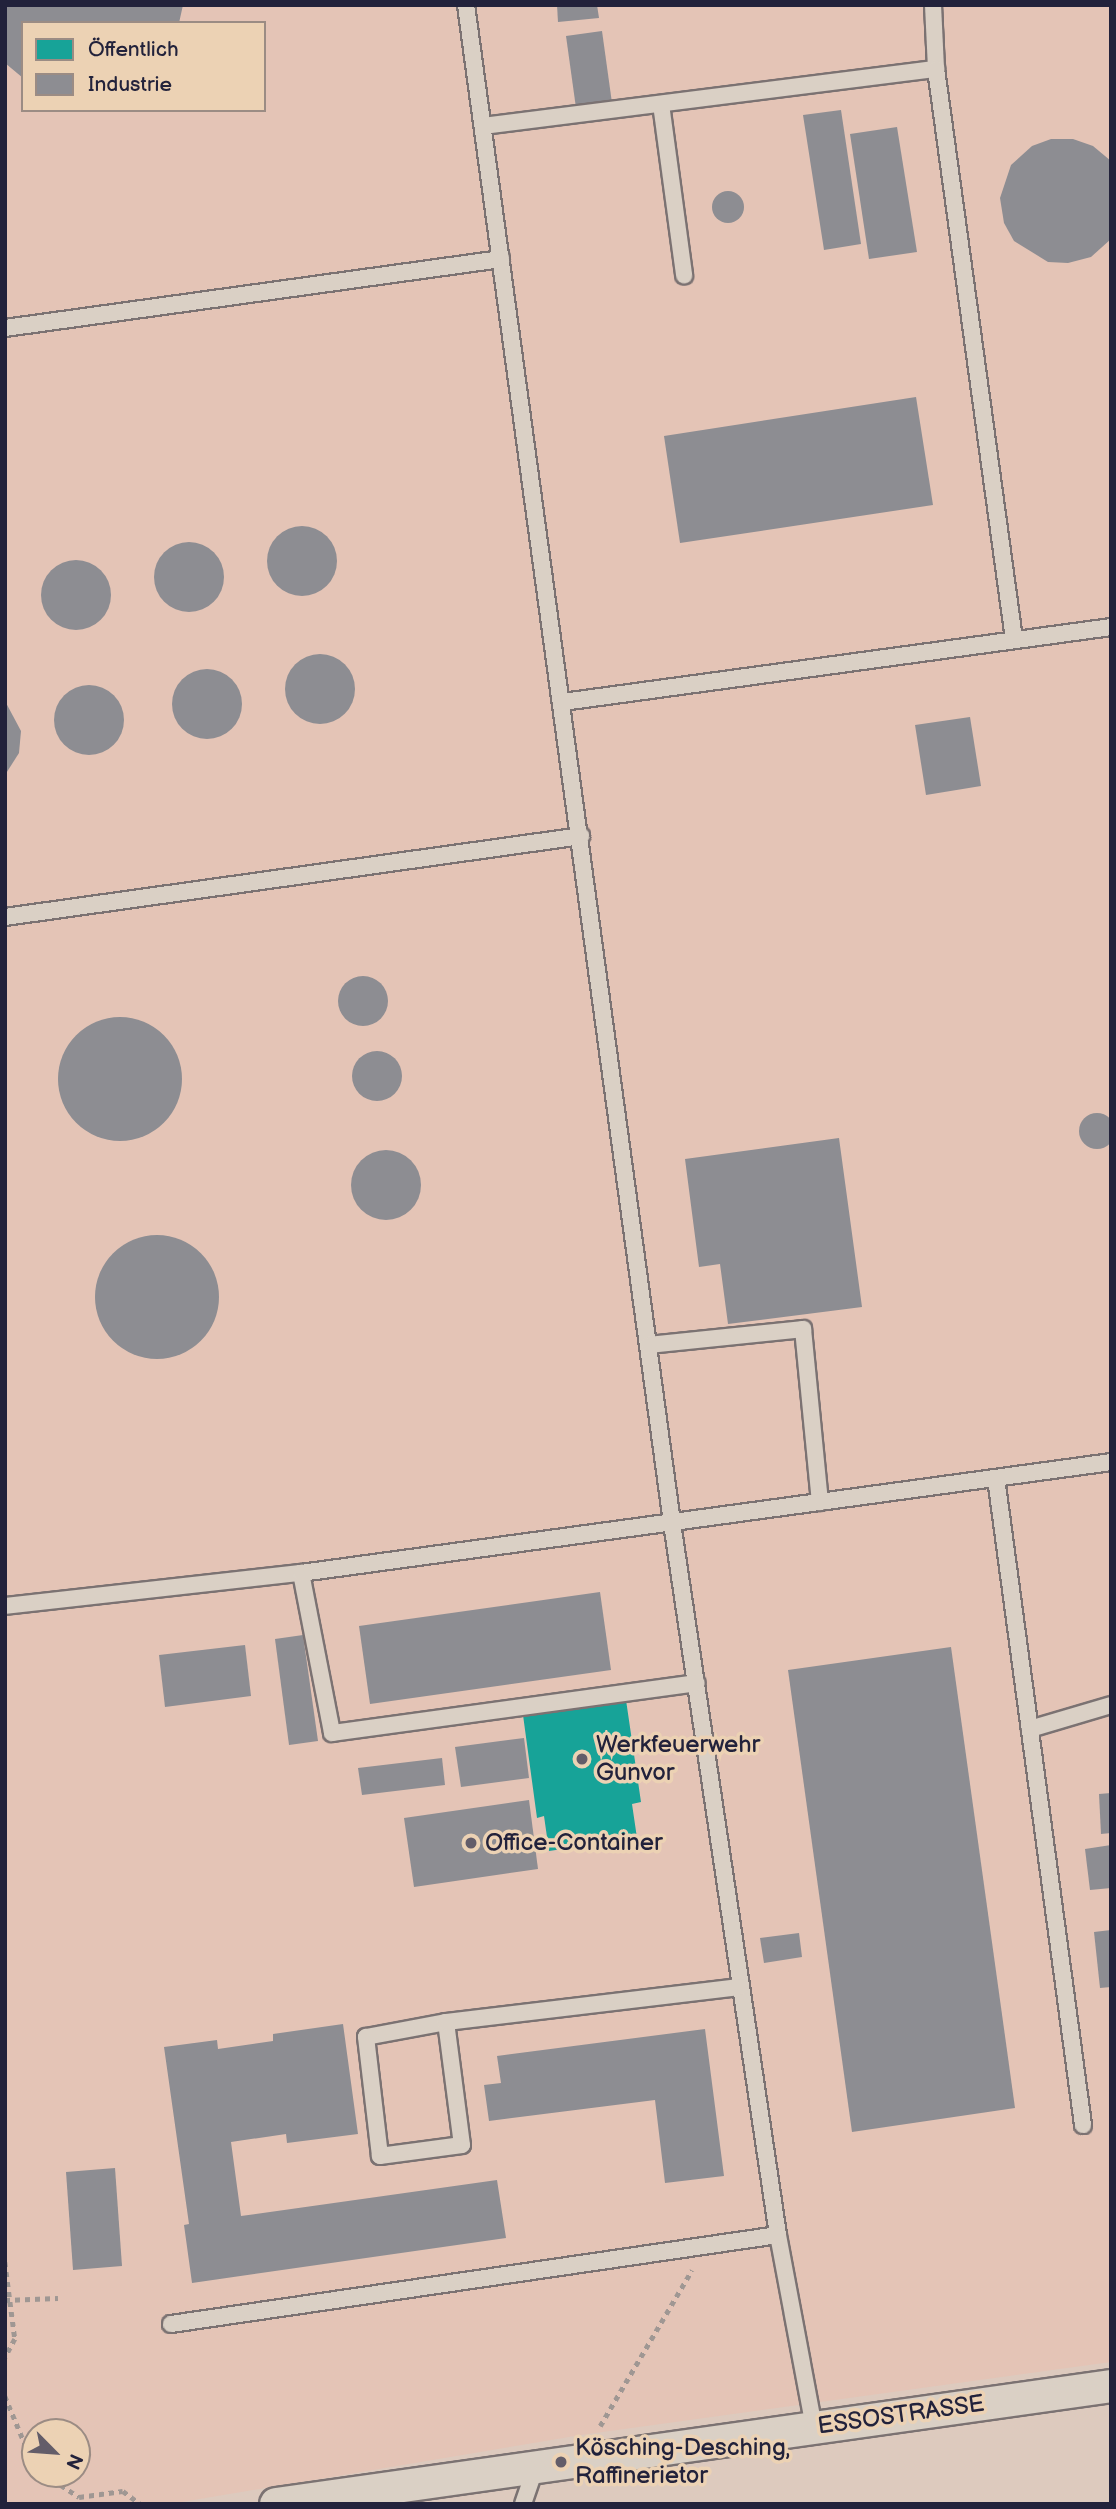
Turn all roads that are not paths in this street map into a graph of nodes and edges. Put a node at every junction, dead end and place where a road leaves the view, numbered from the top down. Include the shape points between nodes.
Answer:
1 (466, 5) edge
2 (933, 5) edge
3 (936, 69) junction
4 (661, 104) junction
5 (482, 126) junction
6 (501, 259) junction
7 (684, 275) dead end
8 (5, 328) edge
9 (1111, 627) edge
10 (1014, 639) junction
11 (563, 702) junction
12 (581, 836) junction
13 (5, 916) edge
14 (649, 1345) junction
15 (1111, 1462) edge
16 (996, 1478) junction
17 (820, 1502) junction
18 (672, 1523) junction
19 (301, 1573) junction
20 (5, 1606) edge
21 (697, 1683) junction
22 (1111, 1705) edge
23 (1030, 1729) junction
24 (740, 1987) junction
25 (446, 2022) junction
26 (1083, 2125) dead end
27 (778, 2235) junction
28 (171, 2324) dead end
29 (1111, 2386) edge
30 (814, 2427) junction
31 (536, 2466) junction
32 (276, 2504) edge
33 (523, 2504) edge

1 - 5 lane
2 - 3 lane
3 - 4 lane
3 - 10 lane
4 - 5 lane
4 - 7 lane
5 - 6 lane
6 - 8 lane
6 - 11 lane
9 - 10 lane
10 - 11 lane
11 - 12 lane
12 - 13 lane
12 - 14 lane
14 - 17 lane via 803,1329
14 - 18 lane
15 - 16 lane
16 - 17 lane
16 - 23 lane
17 - 18 lane
18 - 19 lane
18 - 21 lane
19 - 20 lane
19 - 21 lane via 332,1733
21 - 24 lane
22 - 23 lane
23 - 26 lane
24 - 25 lane
24 - 27 lane
25 - 25 lane via 366,2036 380,2157 462,2145
27 - 28 lane
27 - 30 lane
29 - 30 street, ESSOSTRASSE
30 - 31 street, ESSOSTRASSE
31 - 32 street, ESSOSTRASSE
31 - 33 lane

